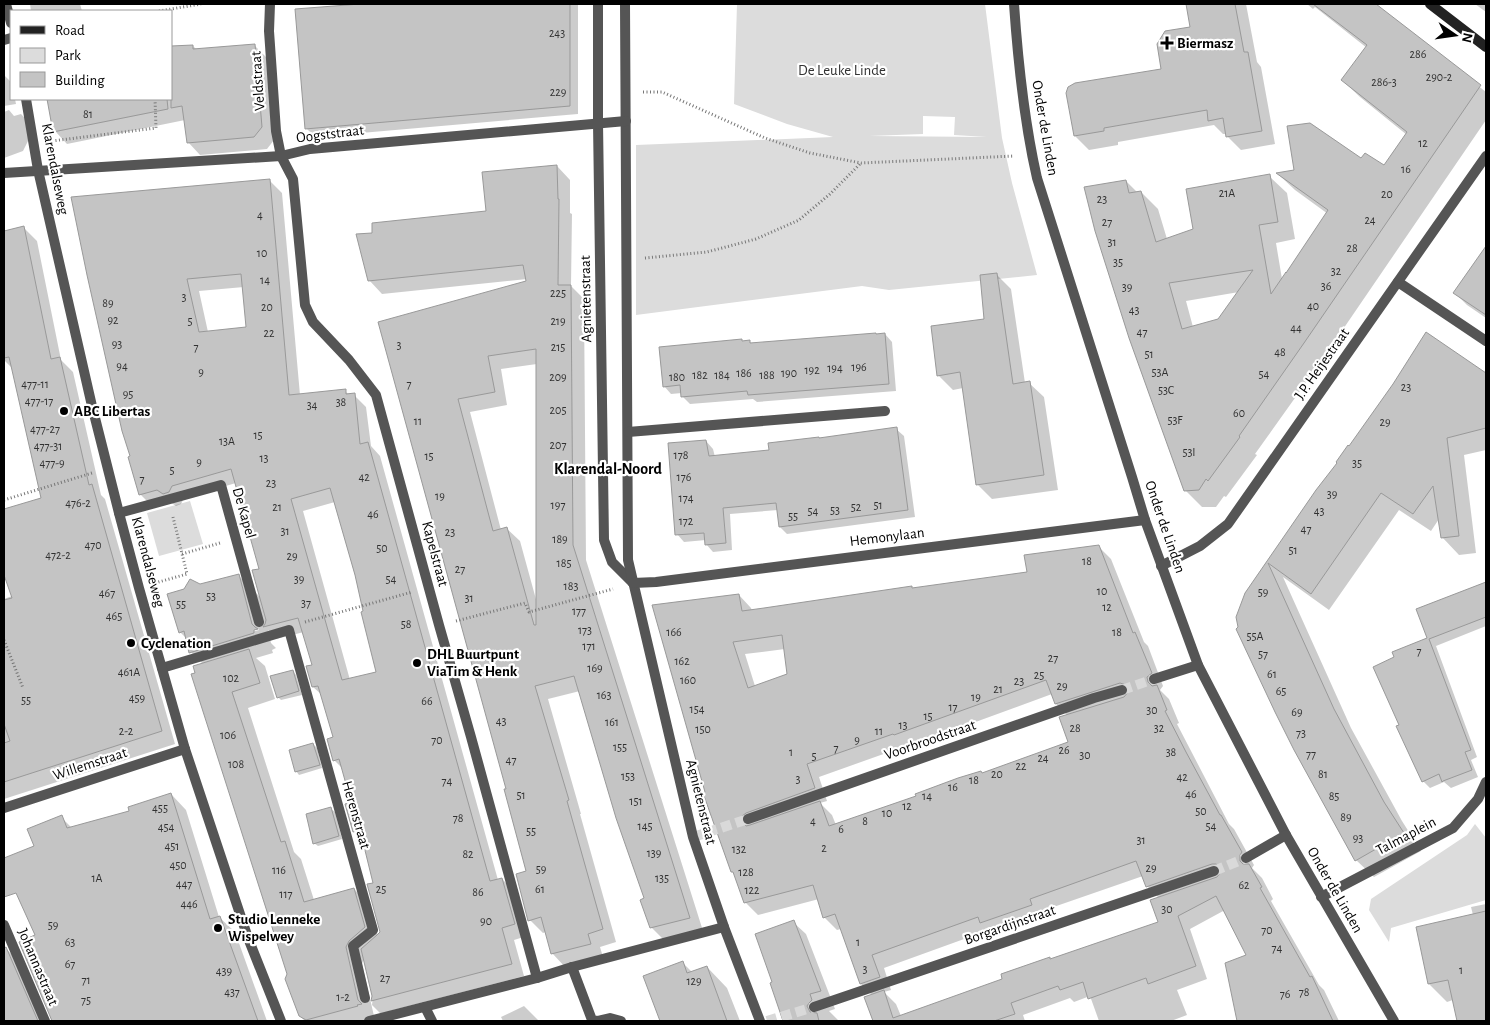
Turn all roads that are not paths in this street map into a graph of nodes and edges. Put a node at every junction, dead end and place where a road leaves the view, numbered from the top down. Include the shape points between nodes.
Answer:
1 (6, 4) edge
2 (270, 4) edge
3 (598, 4) edge
4 (625, 4) edge
5 (1014, 4) edge
6 (1430, 4) edge
7 (10, 19) edge
8 (1486, 47) edge
9 (26, 100) edge
10 (626, 121) junction
11 (598, 122) junction
12 (281, 156) junction
13 (1486, 156) edge
14 (38, 170) junction
15 (4, 173) edge
16 (1398, 282) junction
17 (1486, 341) edge
18 (885, 411) dead end
19 (628, 432) junction
20 (119, 512) junction
21 (1144, 520) junction
22 (1161, 566) junction
23 (633, 583) junction
24 (259, 622) dead end
25 (1198, 665) junction
26 (162, 668) junction
27 (1154, 679) tunnel mouth
28 (1122, 690) tunnel mouth
29 (185, 749) junction
30 (1486, 782) edge
31 (4, 808) edge
32 (748, 819) tunnel mouth
33 (1286, 835) junction
34 (1246, 858) tunnel mouth
35 (1214, 871) tunnel mouth
36 (1321, 897) junction
37 (4, 925) edge
38 (724, 928) junction
39 (572, 966) junction
40 (537, 978) junction
41 (366, 998) dead end
42 (425, 1007) junction
43 (814, 1007) tunnel mouth
44 (45, 1021) edge
45 (281, 1021) edge
46 (368, 1021) edge
47 (432, 1021) edge
48 (621, 1021) edge
49 (760, 1021) edge
50 (1394, 1021) edge

1 - 7 street
2 - 12 street, Veldstraat via 276,131
3 - 11 street, Agnietenstraat
4 - 10 street, Agnietenstraat
5 - 21 street, Onder de Linden via 1017,53 1037,178
6 - 8 street
9 - 14 street, Klarendalseweg
10 - 11 street, Oogststraat
10 - 19 street, Agnietenstraat
11 - 12 street, Oogststraat via 310,149
11 - 23 street, Agnietenstraat via 604,540 612,562
12 - 14 street, Oogststraat
12 - 40 street, Kapelstraat via 293,179 305,305 313,322 376,395
13 - 16 street, J.P. Heijestraat
14 - 15 street, Oogststraat
14 - 20 street, Klarendalseweg
16 - 17 street
16 - 22 street, J.P. Heijestraat via 1228,524 1200,546
18 - 19 street
19 - 23 street, Agnietenstraat via 628,560
20 - 24 street, De Kapel via 221,485
20 - 26 street, Klarendalseweg
21 - 22 street, Onder de Linden
21 - 23 street, Hemonylaan
22 - 25 street, Onder de Linden
23 - 38 street, Agnietenstraat via 693,838
25 - 27 street
25 - 33 street, Onder de Linden
26 - 29 street, Klarendalseweg
26 - 41 street, Herenstraat via 290,630 373,930 353,946
28 - 32 street, Voorbroodstraat
29 - 31 street, Willemstraat
29 - 45 street, Klarendalseweg via 248,938
30 - 36 street, Talmaplein via 1478,799 1454,828
33 - 34 street
33 - 36 street, Onder de Linden
35 - 43 street, Borgardijnstraat
36 - 50 street, Onder de Linden
37 - 44 street, Johannastraat
38 - 39 street
38 - 49 street, Agnietenstraat
39 - 40 street
39 - 48 street via 592,1020 610,1018
40 - 42 street
42 - 46 street
42 - 47 street

